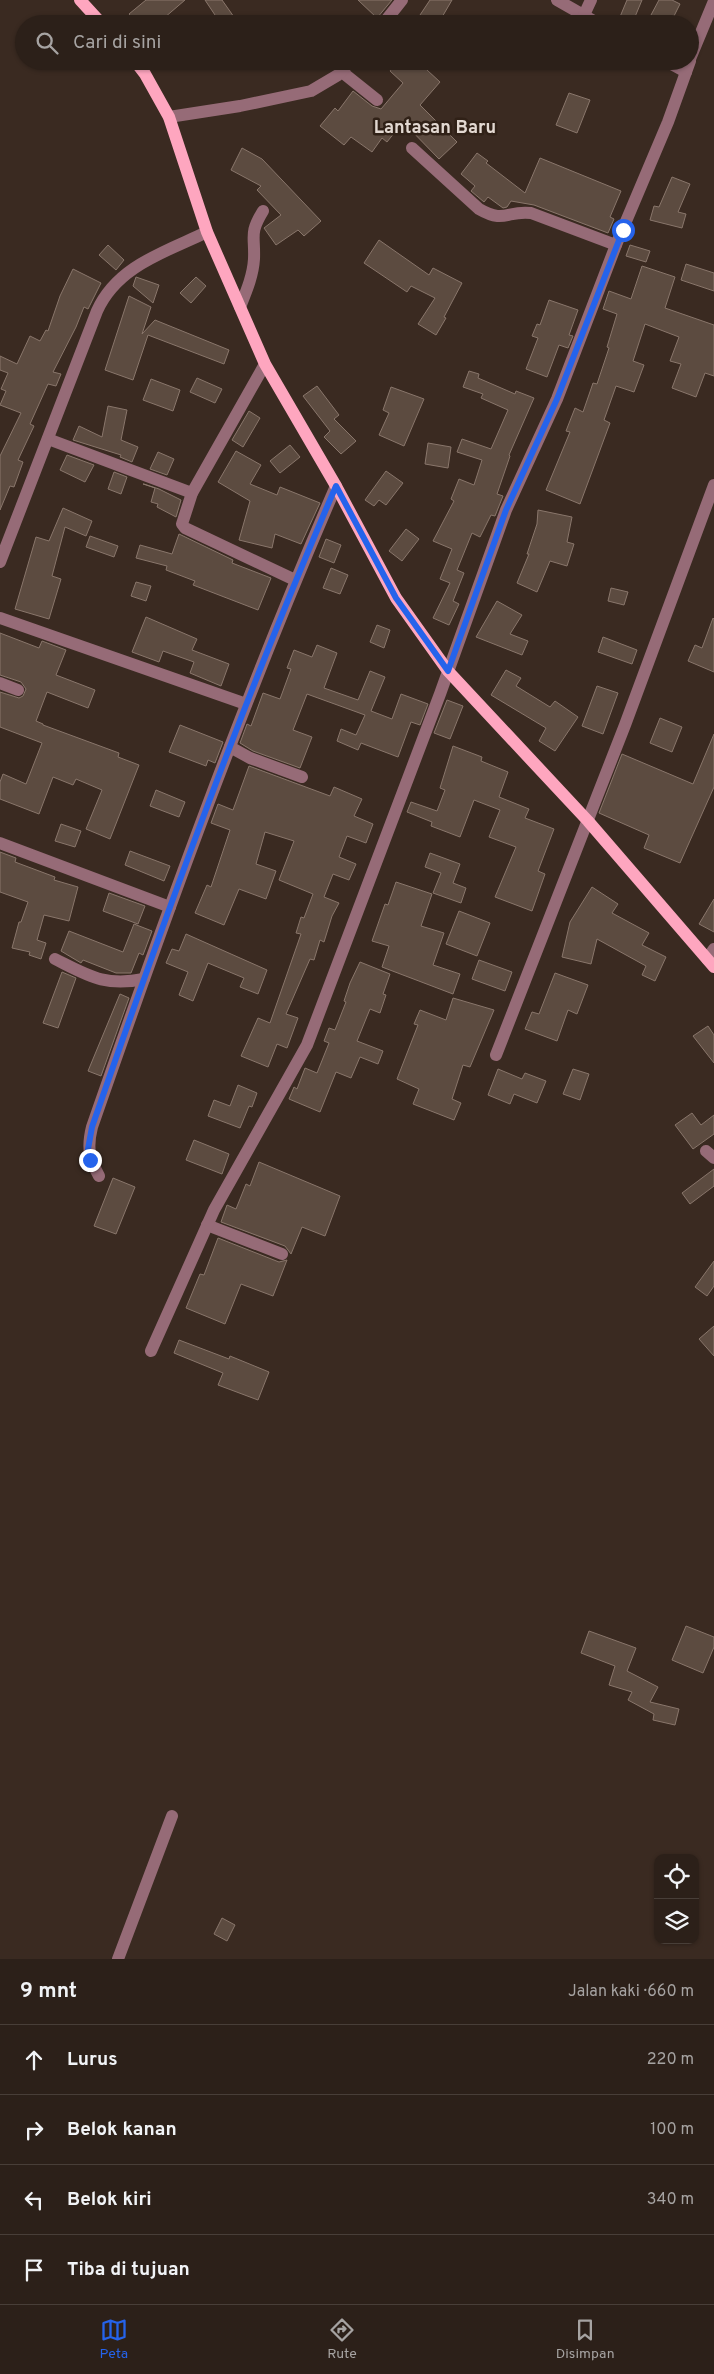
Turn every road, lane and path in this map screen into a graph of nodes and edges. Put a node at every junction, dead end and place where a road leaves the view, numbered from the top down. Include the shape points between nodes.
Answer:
1 (80, 0) edge
2 (402, 0) edge
3 (557, 0) edge
4 (591, 0) edge
5 (714, 1) edge
6 (94, 15) edge
7 (390, 15) edge
8 (584, 15) joint
9 (699, 39) edge
10 (141, 70) edge
11 (687, 70) edge
12 (342, 72) joint
13 (377, 100) dead end
14 (169, 117) junction
15 (412, 148) dead end
16 (263, 211) dead end
17 (207, 232) junction
18 (616, 245) junction
19 (240, 307) junction
20 (266, 364) junction
21 (48, 439) junction
22 (714, 485) edge
23 (336, 486) junction
24 (192, 492) junction
25 (0, 562) edge
26 (295, 580) junction
27 (0, 618) edge
28 (448, 671) junction
29 (0, 683) edge
30 (18, 690) dead end
31 (246, 704) junction
32 (230, 747) junction
33 (302, 777) dead end
34 (588, 820) junction
35 (0, 843) edge
36 (170, 907) junction
37 (712, 958) edge
38 (55, 959) dead end
39 (144, 979) junction
40 (496, 1055) dead end
41 (98, 1176) dead end
42 (207, 1225) junction
43 (282, 1254) dead end
44 (150, 1351) dead end
45 (172, 1816) dead end
46 (118, 1959) edge

1 - 6 main road
2 - 7 street
3 - 8 street
4 - 8 street
5 - 9 street
10 - 14 main road
11 - 18 street
12 - 13 street
12 - 14 street via 311,92
14 - 17 main road
15 - 18 street via 488,214 505,218 517,213 531,214
16 - 19 street via 252,230 252,274
17 - 19 main road
17 - 21 street via 135,267 108,290
18 - 28 street via 557,399 506,510
19 - 20 main road
20 - 23 main road
20 - 24 street
21 - 24 street
21 - 25 street
22 - 34 street
23 - 26 street
23 - 28 main road via 396,598
24 - 26 street via 183,527
26 - 31 street
27 - 31 street
28 - 34 main road
28 - 42 street via 306,1045
29 - 30 street
31 - 32 street
32 - 33 street
32 - 36 street
34 - 37 main road
34 - 40 street
35 - 36 street
36 - 39 street
38 - 39 street via 104,981 117,983
39 - 41 street via 88,1141 90,1160
42 - 43 street
42 - 44 street
45 - 46 street

